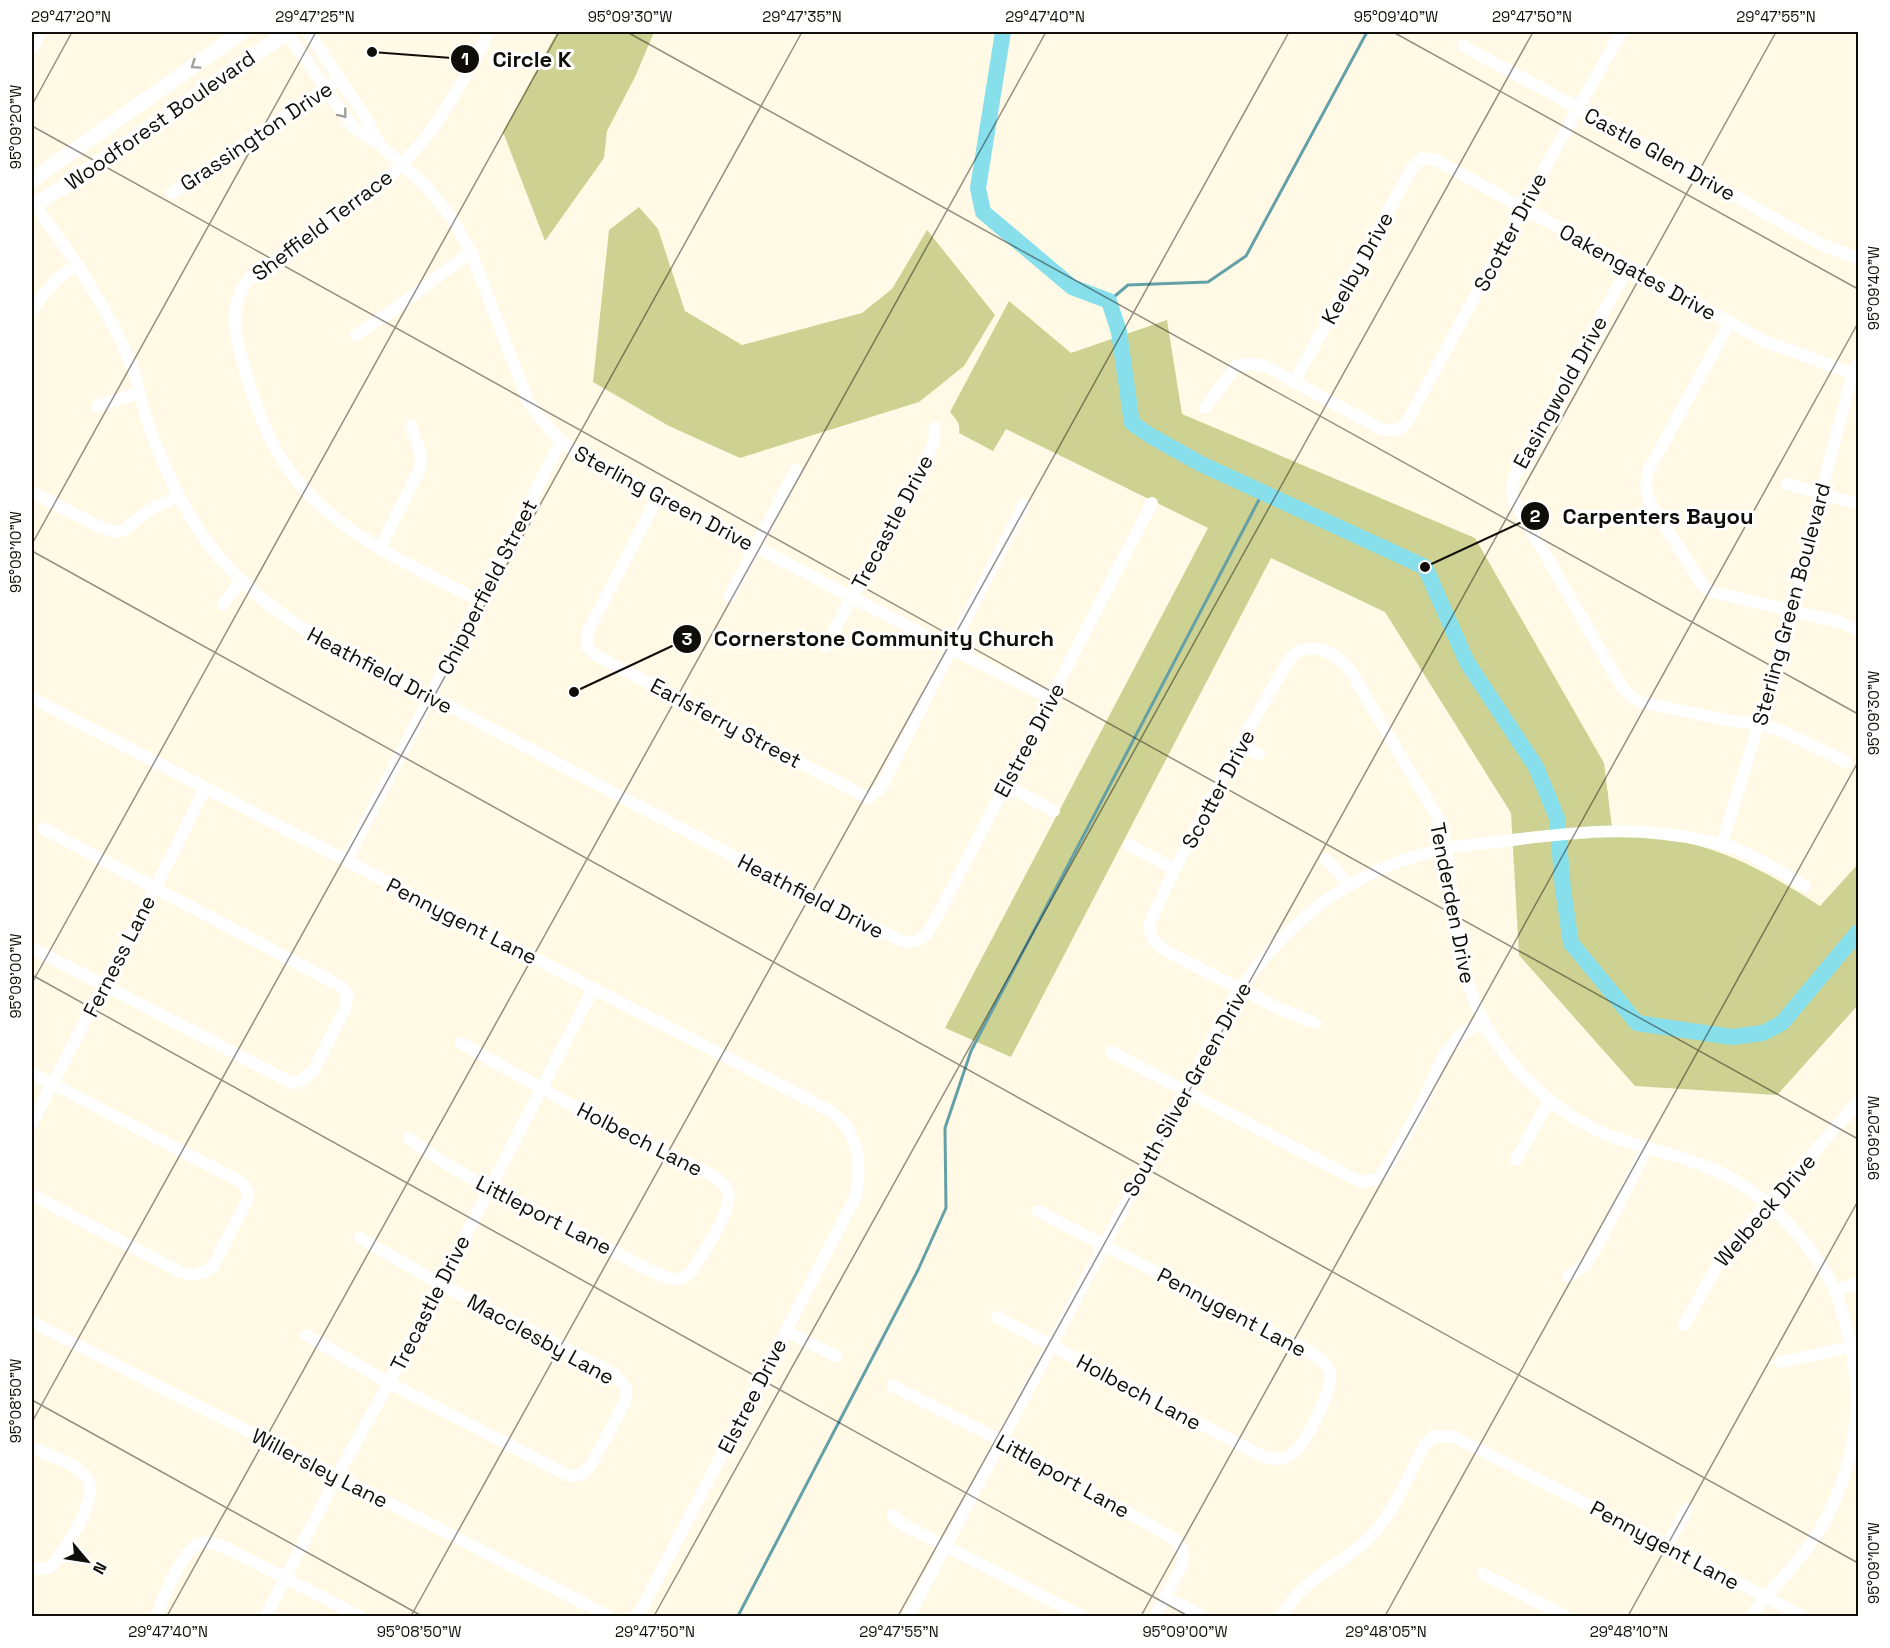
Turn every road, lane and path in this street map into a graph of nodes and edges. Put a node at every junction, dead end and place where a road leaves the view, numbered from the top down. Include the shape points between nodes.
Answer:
1 (41, 32) edge
2 (242, 32) edge
3 (287, 32) edge
4 (308, 32) edge
5 (489, 32) edge
6 (1621, 32) edge
7 (1463, 46) dead end
8 (32, 49) edge
9 (339, 79) junction
10 (326, 90) junction
11 (1578, 108) junction
12 (380, 145) junction
13 (1422, 158) joint
14 (401, 165) junction
15 (32, 180) edge
16 (172, 193) dead end
17 (32, 204) edge
18 (1522, 209) junction
19 (471, 252) junction
20 (1858, 258) edge
21 (77, 264) junction
22 (1629, 266) junction
23 (32, 310) edge
24 (1730, 322) junction
25 (356, 335) dead end
26 (1857, 371) edge
27 (1294, 382) junction
28 (139, 393) junction
29 (97, 406) dead end
30 (1205, 408) dead end
31 (411, 426) dead end
32 (935, 428) dead end
33 (561, 441) junction
34 (796, 470) dead end
35 (1787, 484) dead end
36 (32, 492) edge
37 (1821, 493) junction
38 (659, 495) junction
39 (178, 496) junction
40 (1152, 503) dead end
41 (1024, 504) dead end
42 (1858, 504) edge
43 (756, 547) junction
44 (380, 548) junction
45 (241, 581) junction
46 (729, 597) dead end
47 (853, 597) junction
48 (480, 601) junction
49 (222, 604) dead end
50 (1793, 611) junction
51 (1858, 631) edge
52 (826, 646) dead end
53 (951, 649) junction
54 (1296, 652) joint
55 (431, 696) junction
56 (32, 698) edge
57 (1051, 698) junction
58 (1760, 724) junction
59 (1239, 746) junction
60 (1259, 754) dead end
61 (1846, 762) dead end
62 (1005, 785) junction
63 (205, 788) junction
64 (1054, 811) dead end
65 (44, 829) dead end
66 (1722, 844) junction
67 (1129, 845) dead end
68 (1446, 849) junction
69 (1326, 859) dead end
70 (346, 861) junction
71 (1175, 869) junction
72 (1350, 885) junction
73 (1804, 886) dead end
74 (154, 888) junction
75 (918, 942) joint
76 (32, 948) edge
77 (103, 986) junction
78 (1240, 988) junction
79 (593, 989) junction
80 (1483, 1021) junction
81 (1315, 1023) dead end
82 (461, 1043) dead end
83 (1111, 1052) dead end
84 (32, 1073) edge
85 (52, 1084) junction
86 (542, 1089) junction
87 (1184, 1091) junction
88 (1549, 1101) junction
89 (1858, 1102) edge
90 (1854, 1116) edge
91 (32, 1123) edge
92 (409, 1138) dead end
93 (1647, 1148) junction
94 (1516, 1161) dead end
95 (858, 1171) joint
96 (490, 1187) junction
97 (32, 1195) edge
98 (1767, 1205) junction
99 (1038, 1210) dead end
100 (360, 1238) dead end
101 (1104, 1244) junction
102 (1568, 1276) dead end
103 (684, 1278) joint
104 (1858, 1283) edge
105 (440, 1284) junction
106 (1836, 1291) junction
107 (997, 1317) dead end
108 (32, 1322) edge
109 (1683, 1325) dead end
110 (786, 1331) junction
111 (306, 1335) dead end
112 (1050, 1346) junction
113 (1851, 1347) junction
114 (836, 1356) dead end
115 (1780, 1362) dead end
116 (389, 1383) junction
117 (893, 1386) dead end
118 (1858, 1402) edge
119 (1002, 1441) junction
120 (32, 1447) edge
121 (1283, 1458) joint
122 (337, 1476) junction
123 (1687, 1509) dead end
124 (893, 1515) dead end
125 (1667, 1545) junction
126 (945, 1546) junction
127 (32, 1569) edge
128 (1484, 1574) dead end
129 (286, 1579) junction
130 (1166, 1597) junction
131 (1764, 1598) junction
132 (157, 1617) edge
133 (266, 1617) edge
134 (359, 1617) edge
135 (608, 1617) edge
136 (635, 1617) edge
137 (909, 1617) edge
138 (1082, 1617) edge
139 (1155, 1617) edge
140 (1203, 1617) edge
141 (1282, 1617) edge
142 (1565, 1617) edge
143 (1751, 1617) edge
144 (1802, 1617) edge

1 - 8 street
2 -> 15 main road, Woodforest Boulevard
3 - 10 street, Sterling Green Drive
3 - 17 main road, Woodforest Boulevard via 62,188
4 - 9 street, Sterling Green Drive
5 - 14 street, Sheffield Terrace via 441,118
6 - 11 street, Scotter Drive
7 - 11 street, Castle Glen Drive
9 - 10 street, Grassington Drive
9 - 12 street, Sterling Green Drive
10 -> 12 street, Sterling Green Drive via 353,127
10 - 16 street, Grassington Drive
11 - 18 street, Scotter Drive
11 - 20 street, Castle Glen Drive via 1822,245
12 - 14 street, Sterling Green Drive
13 - 18 street, Oakengates Drive via 1436,160
13 - 27 street, Keelby Drive via 1412,168
14 - 19 street, Sterling Green Drive via 439,201
14 - 44 street, Sheffield Terrace via 380,187 252,274 236,301 234,327 262,421 281,459 325,511
17 - 21 street, Heathfield Drive
18 - 22 street, Oakengates Drive
18 - 27 street, Scotter Drive via 1406,424 1396,430 1383,430
19 - 25 street
19 - 33 street, Sterling Green Drive via 528,400
21 - 23 street via 46,291
21 - 28 street, Heathfield Drive via 121,341
22 - 24 street, Oakengates Drive
22 - 58 street, Easingwold Drive via 1523,458 1514,478 1513,499 1622,687 1634,698
24 - 26 street, Oakengates Drive via 1764,341
24 - 50 street via 1648,471 1646,487 1650,503 1704,587
26 - 37 street, Sterling Green Boulevard
27 - 30 street via 1265,366 1236,366
28 - 29 street
28 - 39 street, Heathfield Drive
31 - 44 street via 421,454 420,469
32 - 47 street, Trecastle Drive via 934,443
33 - 38 street, Sterling Green Drive
33 - 48 street, Chipperfield Street
34 - 43 street
35 - 37 street
36 - 39 street via 116,532
37 - 42 street
37 - 50 street, Sterling Green Boulevard
38 - 43 street, Sterling Green Drive
38 - 53 street, Earlsferry Street via 586,633 587,646 595,655 868,798 883,784
39 - 45 street, Heathfield Drive via 207,542
40 - 57 street, Elstree Drive
41 - 53 street
43 - 46 street
43 - 47 street, Sterling Green Drive
44 - 48 street
45 - 49 street
45 - 55 street, Heathfield Drive via 293,623
47 - 52 street, Trecastle Drive
47 - 53 street, Sterling Green Drive
48 - 55 street, Chipperfield Street
50 - 51 street via 1840,622
50 - 58 street, Sterling Green Boulevard
53 - 57 street, Sterling Green Drive
54 - 59 street, Scotter Drive
54 - 68 street, Tenderden Drive via 1314,648 1345,663 1437,816
55 - 70 street, Chipperfield Street
55 - 75 street, Heathfield Drive via 890,937
56 - 63 street, Pennygent Lane
57 - 62 street, Elstree Drive
58 - 61 street, Easingwold Drive
58 - 66 street, Sterling Green Boulevard
59 - 60 street
59 - 71 street, Scotter Drive
62 - 64 street
62 - 75 street, Elstree Drive via 940,911
63 - 70 street, Pennygent Lane
63 - 74 street, Ferness Lane
65 - 74 street
66 - 68 street, South Silver Green Drive via 1659,832 1600,830
66 - 73 street, South Silver Green Drive via 1762,861
67 - 71 street
68 - 72 street, South Silver Green Drive via 1398,862
68 - 80 street, Tenderden Drive via 1461,962
69 - 72 street
70 - 79 street, Pennygent Lane
71 - 78 street, Scotter Drive via 1150,922 1154,941
72 - 78 street, South Silver Green Drive via 1294,924
74 - 77 street, Ferness Lane
74 - 77 street via 342,987 347,994 346,1008 313,1071 292,1083
76 - 77 street
77 - 85 street, Ferness Lane
78 - 81 street
78 - 87 street, South Silver Green Drive
79 - 86 street, Trecastle Drive
79 - 95 street, Pennygent Lane via 830,1111 841,1119 855,1142
80 - 87 street via 1450,1047 1417,1114 1377,1179 1360,1182
80 - 88 street, Tenderden Drive via 1513,1065
82 - 86 street, Holbech Lane
83 - 87 street
84 - 85 street
85 - 91 street, Ferness Lane
85 - 97 street via 241,1182 248,1199 212,1268 193,1275 182,1273
86 - 96 street, Trecastle Drive
86 - 103 street, Holbech Lane via 706,1173 728,1191 728,1206 722,1219
87 - 101 street, South Silver Green Drive
88 - 93 street, Tenderden Drive via 1602,1133
88 - 94 street
89 - 90 street, Welbeck Drive
90 - 98 street, Welbeck Drive
92 - 96 street, Littleport Lane via 436,1159
93 - 98 street, Tenderden Drive via 1720,1172
93 - 102 street via 1598,1245 1584,1266
95 - 110 street, Elstree Drive via 856,1196
96 - 103 street, Littleport Lane via 663,1275
96 - 105 street, Trecastle Drive
98 - 106 street, Tenderden Drive via 1804,1243
98 - 109 street, Welbeck Drive via 1725,1251
99 - 101 street, Pennygent Lane
100 - 105 street, Macclesby Lane
101 - 112 street, South Silver Green Drive
101 - 121 street, Pennygent Lane via 1323,1361 1332,1380 1328,1392 1302,1442
104 - 106 street
105 - 116 street, Trecastle Drive
105 - 116 street, Macclesby Lane via 614,1373 626,1388 626,1400 591,1465 580,1475 568,1476
106 - 113 street, Tenderden Drive
107 - 112 street, Holbech Lane
108 - 122 street, Willersley Lane
110 - 114 street
110 - 136 street, Elstree Drive
111 - 116 street
112 - 119 street, South Silver Green Drive
112 - 121 street, Holbech Lane via 1262,1456
113 - 115 street
113 - 118 street, Tenderden Drive
116 - 122 street, Trecastle Drive
117 - 119 street, Littleport Lane
118 - 131 street, Tenderden Drive via 1850,1458 1834,1503 1793,1566
119 - 126 street, South Silver Green Drive
119 - 130 street, Littleport Lane via 1176,1540 1184,1562
120 - 127 street via 74,1468 91,1485 87,1506 63,1552 50,1568
122 - 129 street, Trecastle Drive
122 - 135 street, Willersley Lane
123 - 125 street
124 - 126 street via 900,1523
125 - 131 street, Pennygent Lane
125 - 141 street, Pennygent Lane via 1454,1437 1434,1436 1425,1444 1375,1531 1311,1580
126 - 137 street, South Silver Green Drive
126 - 138 street
128 - 142 street
129 - 132 street via 221,1546 198,1544 188,1552 164,1595
129 - 133 street, Trecastle Drive
129 - 134 street
130 - 139 street
130 - 140 street
131 - 143 street, Tenderden Drive
131 - 144 street, Pennygent Lane

